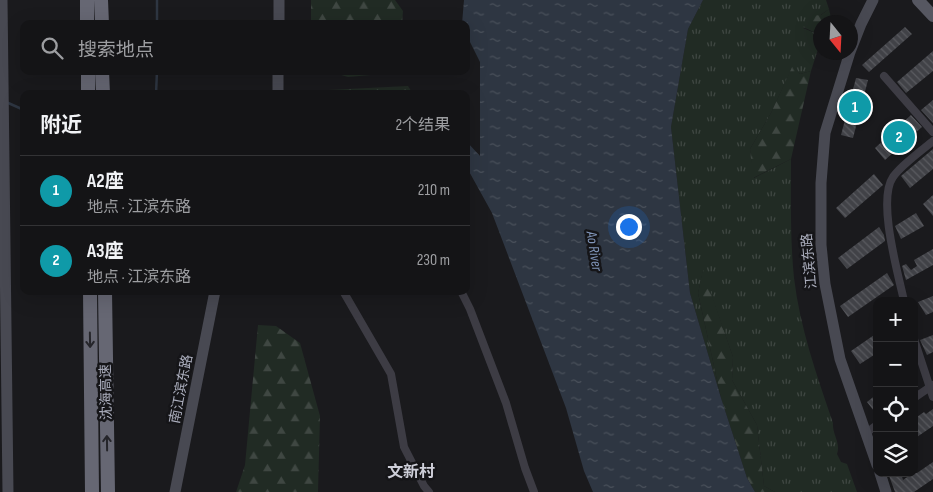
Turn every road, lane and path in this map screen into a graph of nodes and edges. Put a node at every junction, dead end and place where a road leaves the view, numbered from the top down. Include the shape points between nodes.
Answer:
1 (2, 0) edge
2 (87, 0) edge
3 (102, 0) edge
4 (279, 0) edge
5 (873, 0) edge
6 (918, 0) edge
7 (933, 16) edge
8 (87, 20) edge
9 (102, 20) edge
10 (278, 20) edge
11 (858, 32) edge
12 (848, 60) edge
13 (88, 75) edge
14 (102, 75) edge
15 (278, 75) edge
16 (884, 76) dead end
17 (2, 86) edge
18 (88, 90) edge
19 (103, 90) edge
20 (278, 90) edge
21 (3, 116) edge
22 (933, 132) edge
23 (933, 141) edge
24 (2, 234) edge
25 (2, 282) edge
26 (90, 295) edge
27 (105, 295) edge
28 (214, 295) edge
29 (345, 295) edge
30 (463, 295) edge
31 (903, 297) edge
32 (3, 320) edge
33 (915, 342) edge
34 (3, 379) edge
35 (932, 391) edge
36 (918, 396) edge
37 (873, 428) edge
38 (866, 433) junction
39 (873, 453) edge
40 (881, 477) edge
41 (8, 492) edge
42 (92, 492) edge
43 (108, 492) edge
44 (176, 492) edge
45 (429, 492) edge
46 (534, 492) edge
47 (886, 492) edge

1 - 17 main road
2 - 8 highway
3 - 9 highway
4 - 10 main road
5 - 11 main road, 江滨东路
6 - 7 main road
12 - 38 main road, 江滨东路 via 825,133 821,245 840,359
13 - 18 highway
14 - 19 highway
15 - 20 main road
16 - 22 street
17 - 21 main road
21 - 24 main road
23 - 31 street via 893,176 887,189 888,220
24 - 25 main road
25 - 32 main road
26 -> 42 highway, 沈海高速
43 -> 27 highway, 沈海高速
28 - 44 main road, 南江滨东路
29 - 45 street via 391,374 404,447
30 - 46 street via 506,403
32 - 34 main road
33 - 35 street
34 - 41 main road
35 - 36 street
37 - 38 street
38 - 39 main road, 江滨东路
40 - 47 main road

